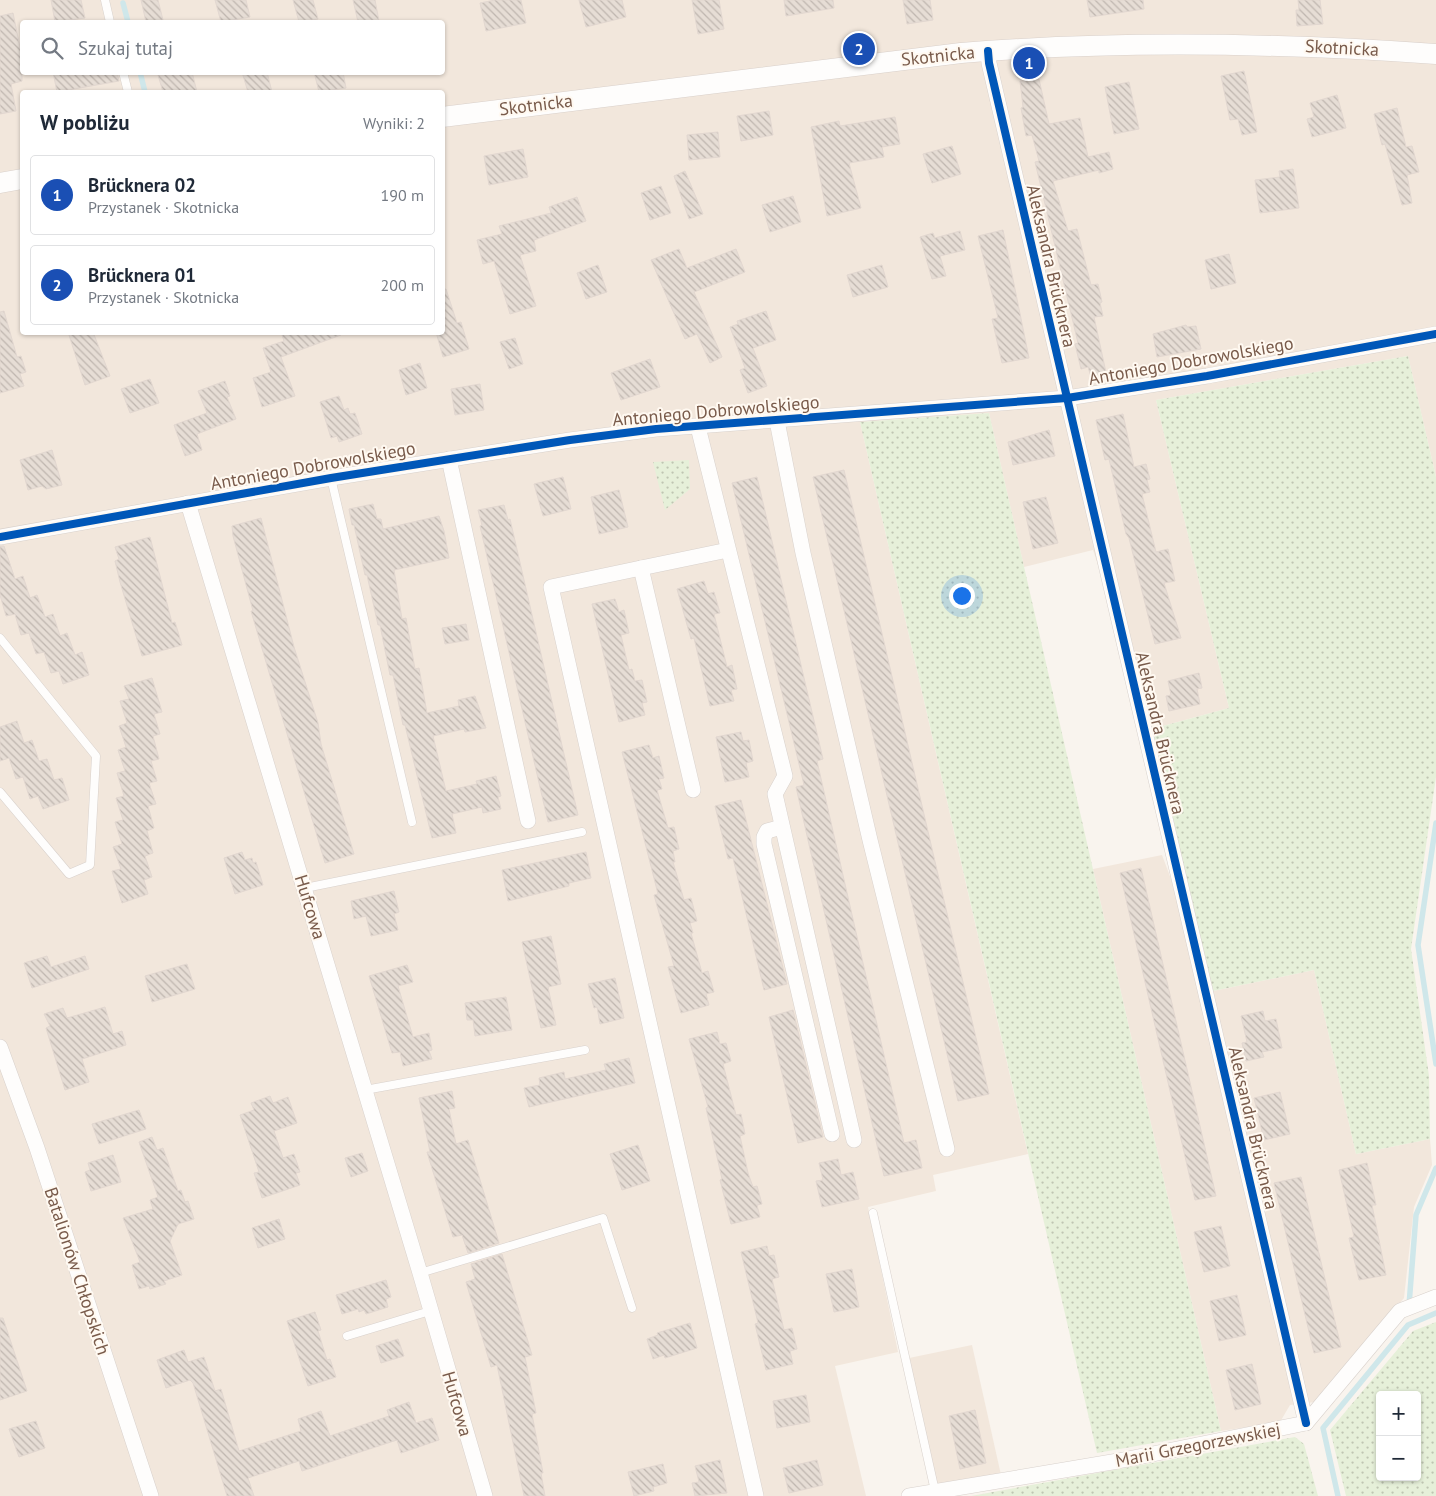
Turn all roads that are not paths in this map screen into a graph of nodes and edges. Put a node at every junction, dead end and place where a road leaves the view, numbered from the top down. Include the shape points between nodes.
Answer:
1 (105, 0) edge
2 (110, 20) edge
3 (988, 50) junction
4 (1436, 54) edge
5 (124, 75) edge
6 (128, 90) edge
7 (445, 117) edge
8 (20, 179) edge
9 (0, 183) edge
10 (1436, 334) edge
11 (1067, 398) junction
12 (777, 421) junction
13 (698, 427) junction
14 (449, 459) junction
15 (331, 478) junction
16 (188, 503) junction
17 (0, 537) edge
18 (728, 550) junction
19 (641, 568) junction
20 (0, 638) edge
21 (692, 790) dead end
22 (0, 792) edge
23 (528, 821) dead end
24 (412, 822) dead end
25 (782, 827) junction
26 (582, 832) dead end
27 (305, 888) junction
28 (0, 1047) edge
29 (585, 1050) dead end
30 (365, 1090) junction
31 (832, 1134) dead end
32 (854, 1140) dead end
33 (948, 1149) dead end
34 (873, 1213) dead end
35 (420, 1273) junction
36 (1436, 1297) edge
37 (632, 1308) dead end
38 (430, 1311) junction
39 (347, 1336) dead end
40 (1306, 1423) junction
41 (935, 1491) junction
42 (151, 1496) edge
43 (485, 1496) edge
44 (756, 1496) edge
45 (909, 1496) edge

1 - 2 lane
3 - 4 street, Skotnicka via 1221,43
3 - 7 street, Skotnicka
3 - 11 street, Aleksandra Brücknera
5 - 6 lane
8 - 9 street
10 - 11 street, Antoniego Dobrowolskiego
11 - 12 street, Antoniego Dobrowolskiego
11 - 40 street, Aleksandra Brücknera
12 - 13 street, Antoniego Dobrowolskiego
12 - 33 street via 810,582 870,840
13 - 14 street, Antoniego Dobrowolskiego via 647,430
13 - 18 street
14 - 15 street, Antoniego Dobrowolskiego
14 - 23 street
15 - 16 street, Antoniego Dobrowolskiego
15 - 24 lane
16 - 17 street, Antoniego Dobrowolskiego
16 - 27 street, Hufcowa
18 - 19 street
18 - 25 street via 785,776 775,794
19 - 21 street
19 - 44 street via 551,587
20 - 22 lane via 96,756 90,865 69,874
25 - 31 street via 767,831 764,844
25 - 32 street
26 - 27 lane
27 - 30 street, Hufcowa
28 - 42 street, Batalionów Chłopskich via 37,1148
29 - 30 lane
30 - 35 street, Hufcowa
34 - 41 lane
35 - 37 lane via 603,1218
35 - 38 street, Hufcowa
36 - 40 street via 1400,1311
38 - 39 lane
38 - 43 street, Hufcowa
40 - 41 street, Marii Grzegorzewskiej via 1118,1461
41 - 45 street, Marii Grzegorzewskiej

